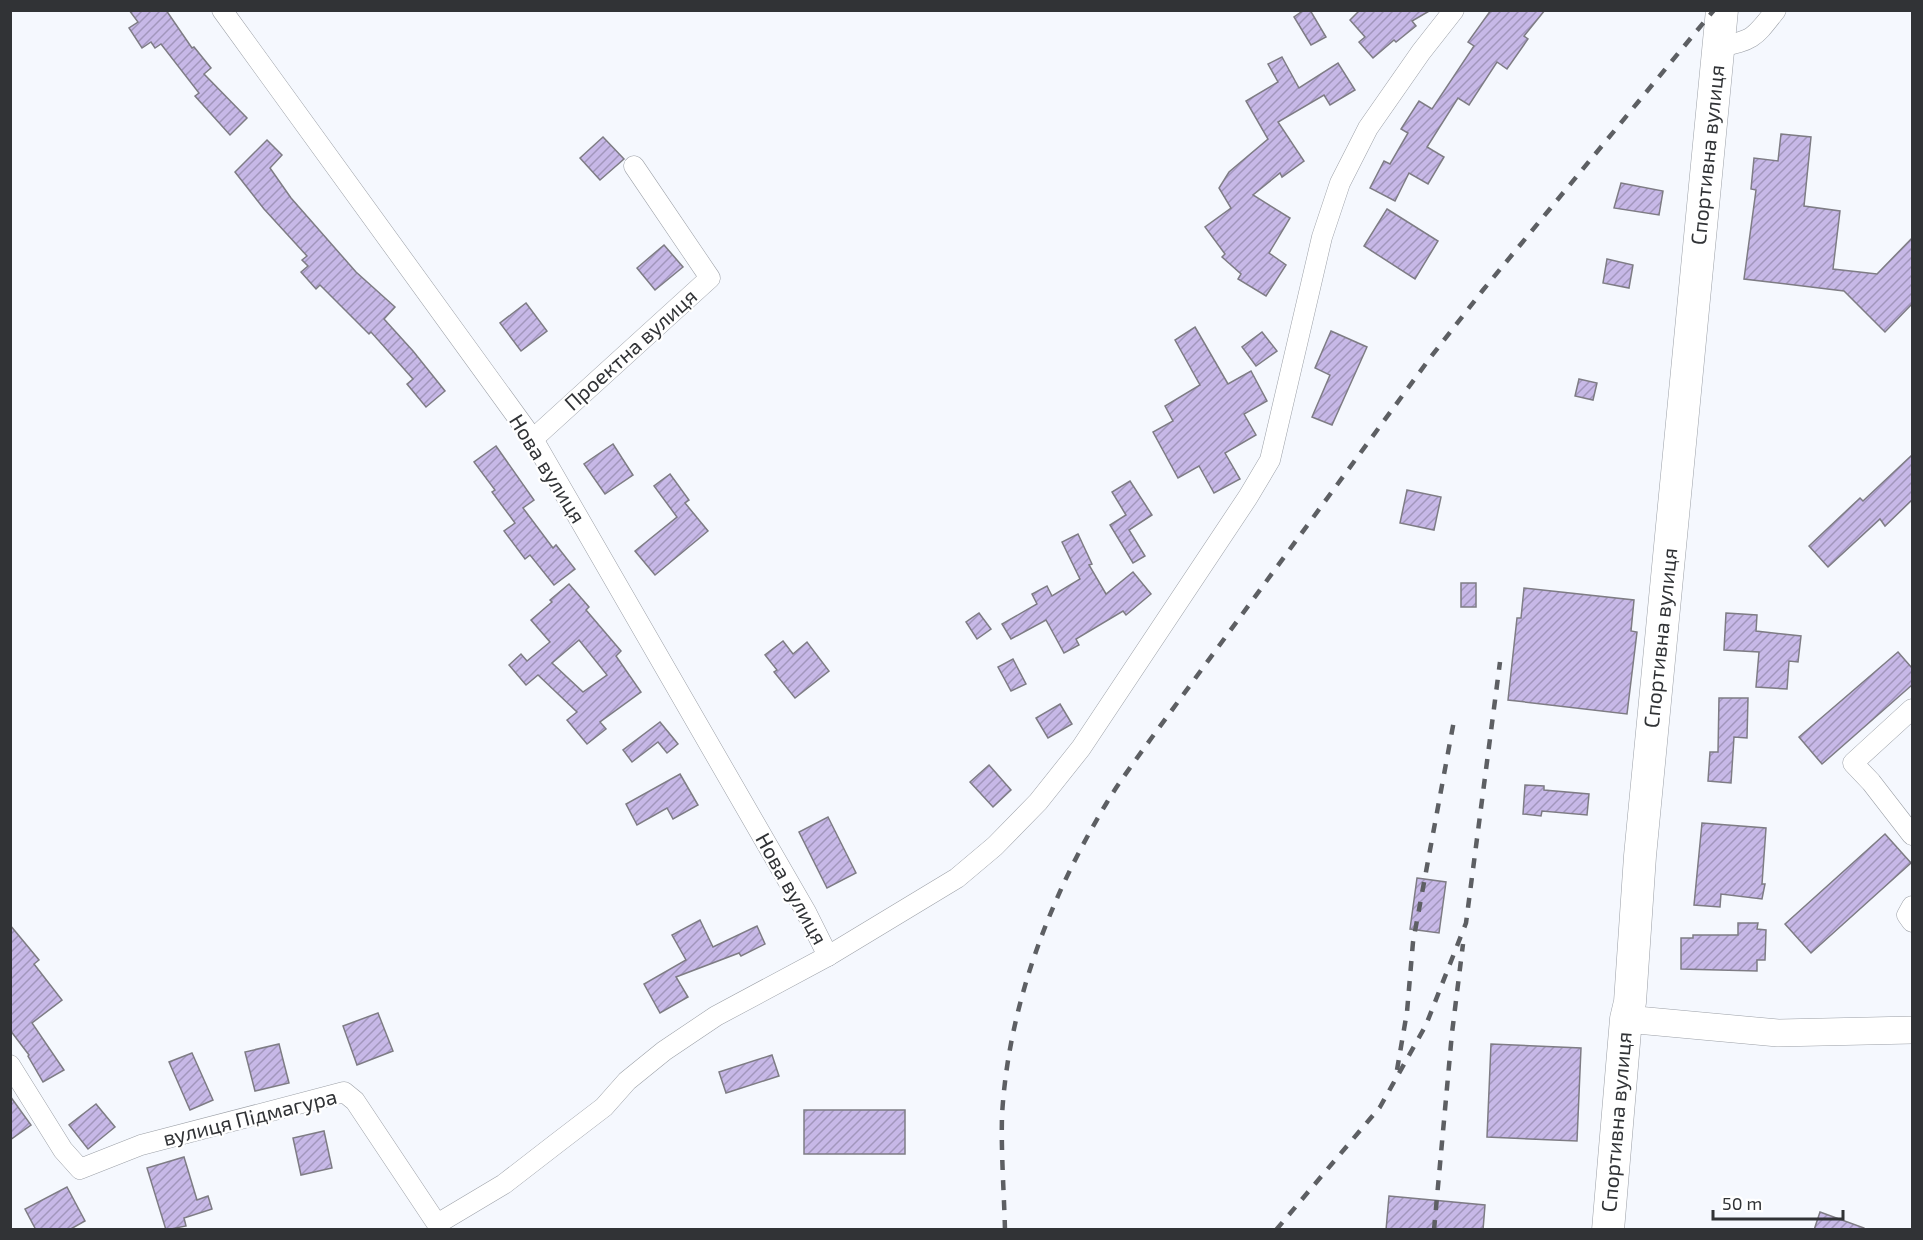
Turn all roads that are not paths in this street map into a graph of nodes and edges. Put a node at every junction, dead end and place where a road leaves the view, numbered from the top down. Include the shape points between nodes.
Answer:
1 (222, 10) edge
2 (1454, 10) edge
3 (1722, 10) edge
4 (1776, 10) edge
5 (1719, 47) junction
6 (634, 166) dead end
7 (532, 439) junction
8 (1912, 710) edge
9 (1912, 835) edge
10 (1912, 906) edge
11 (1912, 922) edge
12 (828, 956) junction
13 (1626, 1019) junction
14 (1912, 1030) edge
15 (10, 1065) edge
16 (1608, 1230) edge

1 - 7 street, Нова вулиця
2 - 12 street via 1368,128 1340,183 1322,237 1270,460 1248,497 1081,748 1038,801 957,878
3 - 5 main road
4 - 5 street via 1745,42
5 - 13 main road, Спортивна вулиця
6 - 7 street, Проектна вулиця via 710,279
7 - 12 street, Нова вулиця
8 - 9 street via 1853,764
10 - 11 street via 1907,915
12 - 15 street, вулиця Підмагура via 716,1016 664,1051 627,1081 604,1107 504,1184 437,1224 355,1101 344,1092 141,1145 80,1169 63,1150
13 - 14 street via 1778,1034
13 - 16 main road, Спортивна вулиця

